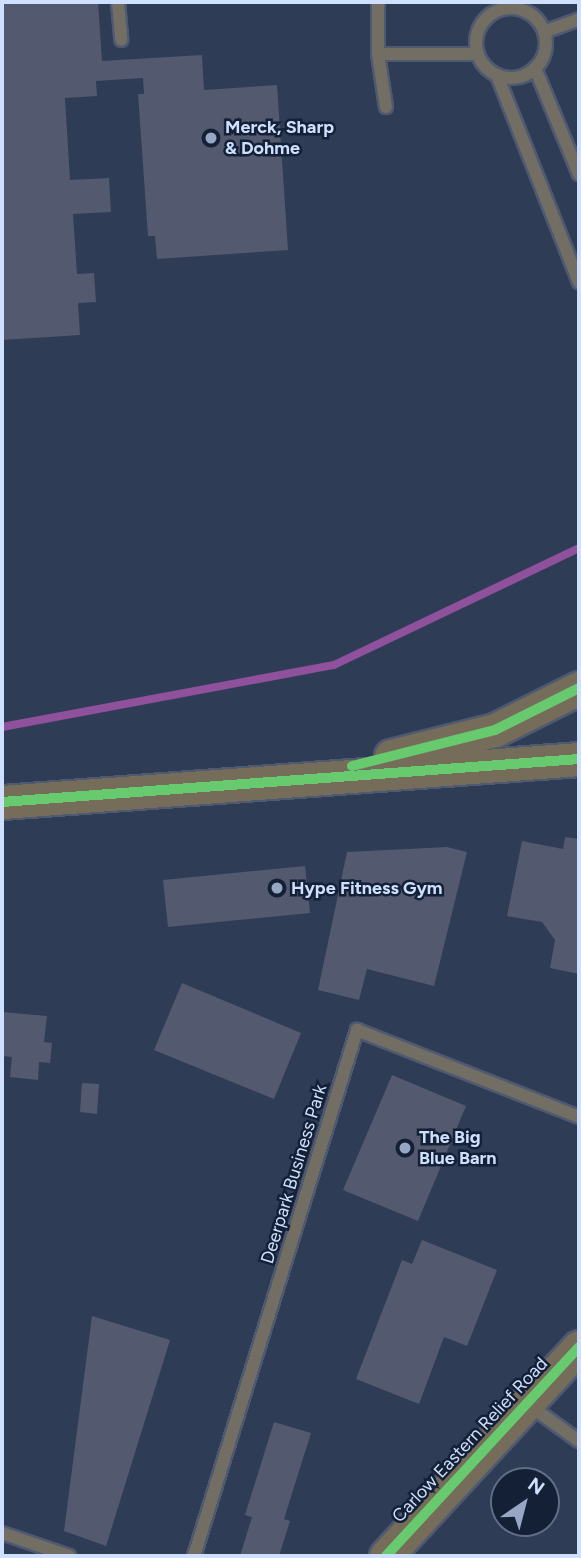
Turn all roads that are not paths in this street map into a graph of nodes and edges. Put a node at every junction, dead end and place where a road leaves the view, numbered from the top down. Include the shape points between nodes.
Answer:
1 (118, 2) edge
2 (378, 4) dead end
3 (579, 19) edge
4 (544, 32) junction
5 (121, 40) dead end
6 (378, 54) junction
7 (478, 54) junction
8 (535, 68) junction
9 (497, 75) junction
10 (386, 107) dead end
11 (579, 174) edge
12 (579, 282) edge
13 (579, 688) edge
14 (579, 759) edge
15 (307, 778) junction
16 (2, 802) edge
17 (579, 1117) edge
18 (579, 1347) edge
19 (529, 1405) junction
20 (579, 1441) edge
21 (2, 1533) edge
22 (69, 1556) edge
23 (194, 1556) edge
24 (386, 1556) edge

1 - 5 lane
2 - 6 lane
3 - 4 lane
4 - 7 lane via 521,10 500,10 482,23
4 - 8 lane via 545,51
6 - 7 lane
6 - 10 lane
7 - 9 lane
8 - 9 lane via 517,78
8 - 11 lane
9 - 12 lane
13 - 15 main road via 495,730
14 - 15 main road
15 - 16 main road
17 - 23 lane, Deerpark Business Park via 357,1030
18 - 19 main road, Carlow Eastern Relief Road
19 - 20 lane
19 - 24 main road, Carlow Eastern Relief Road
21 - 22 lane

